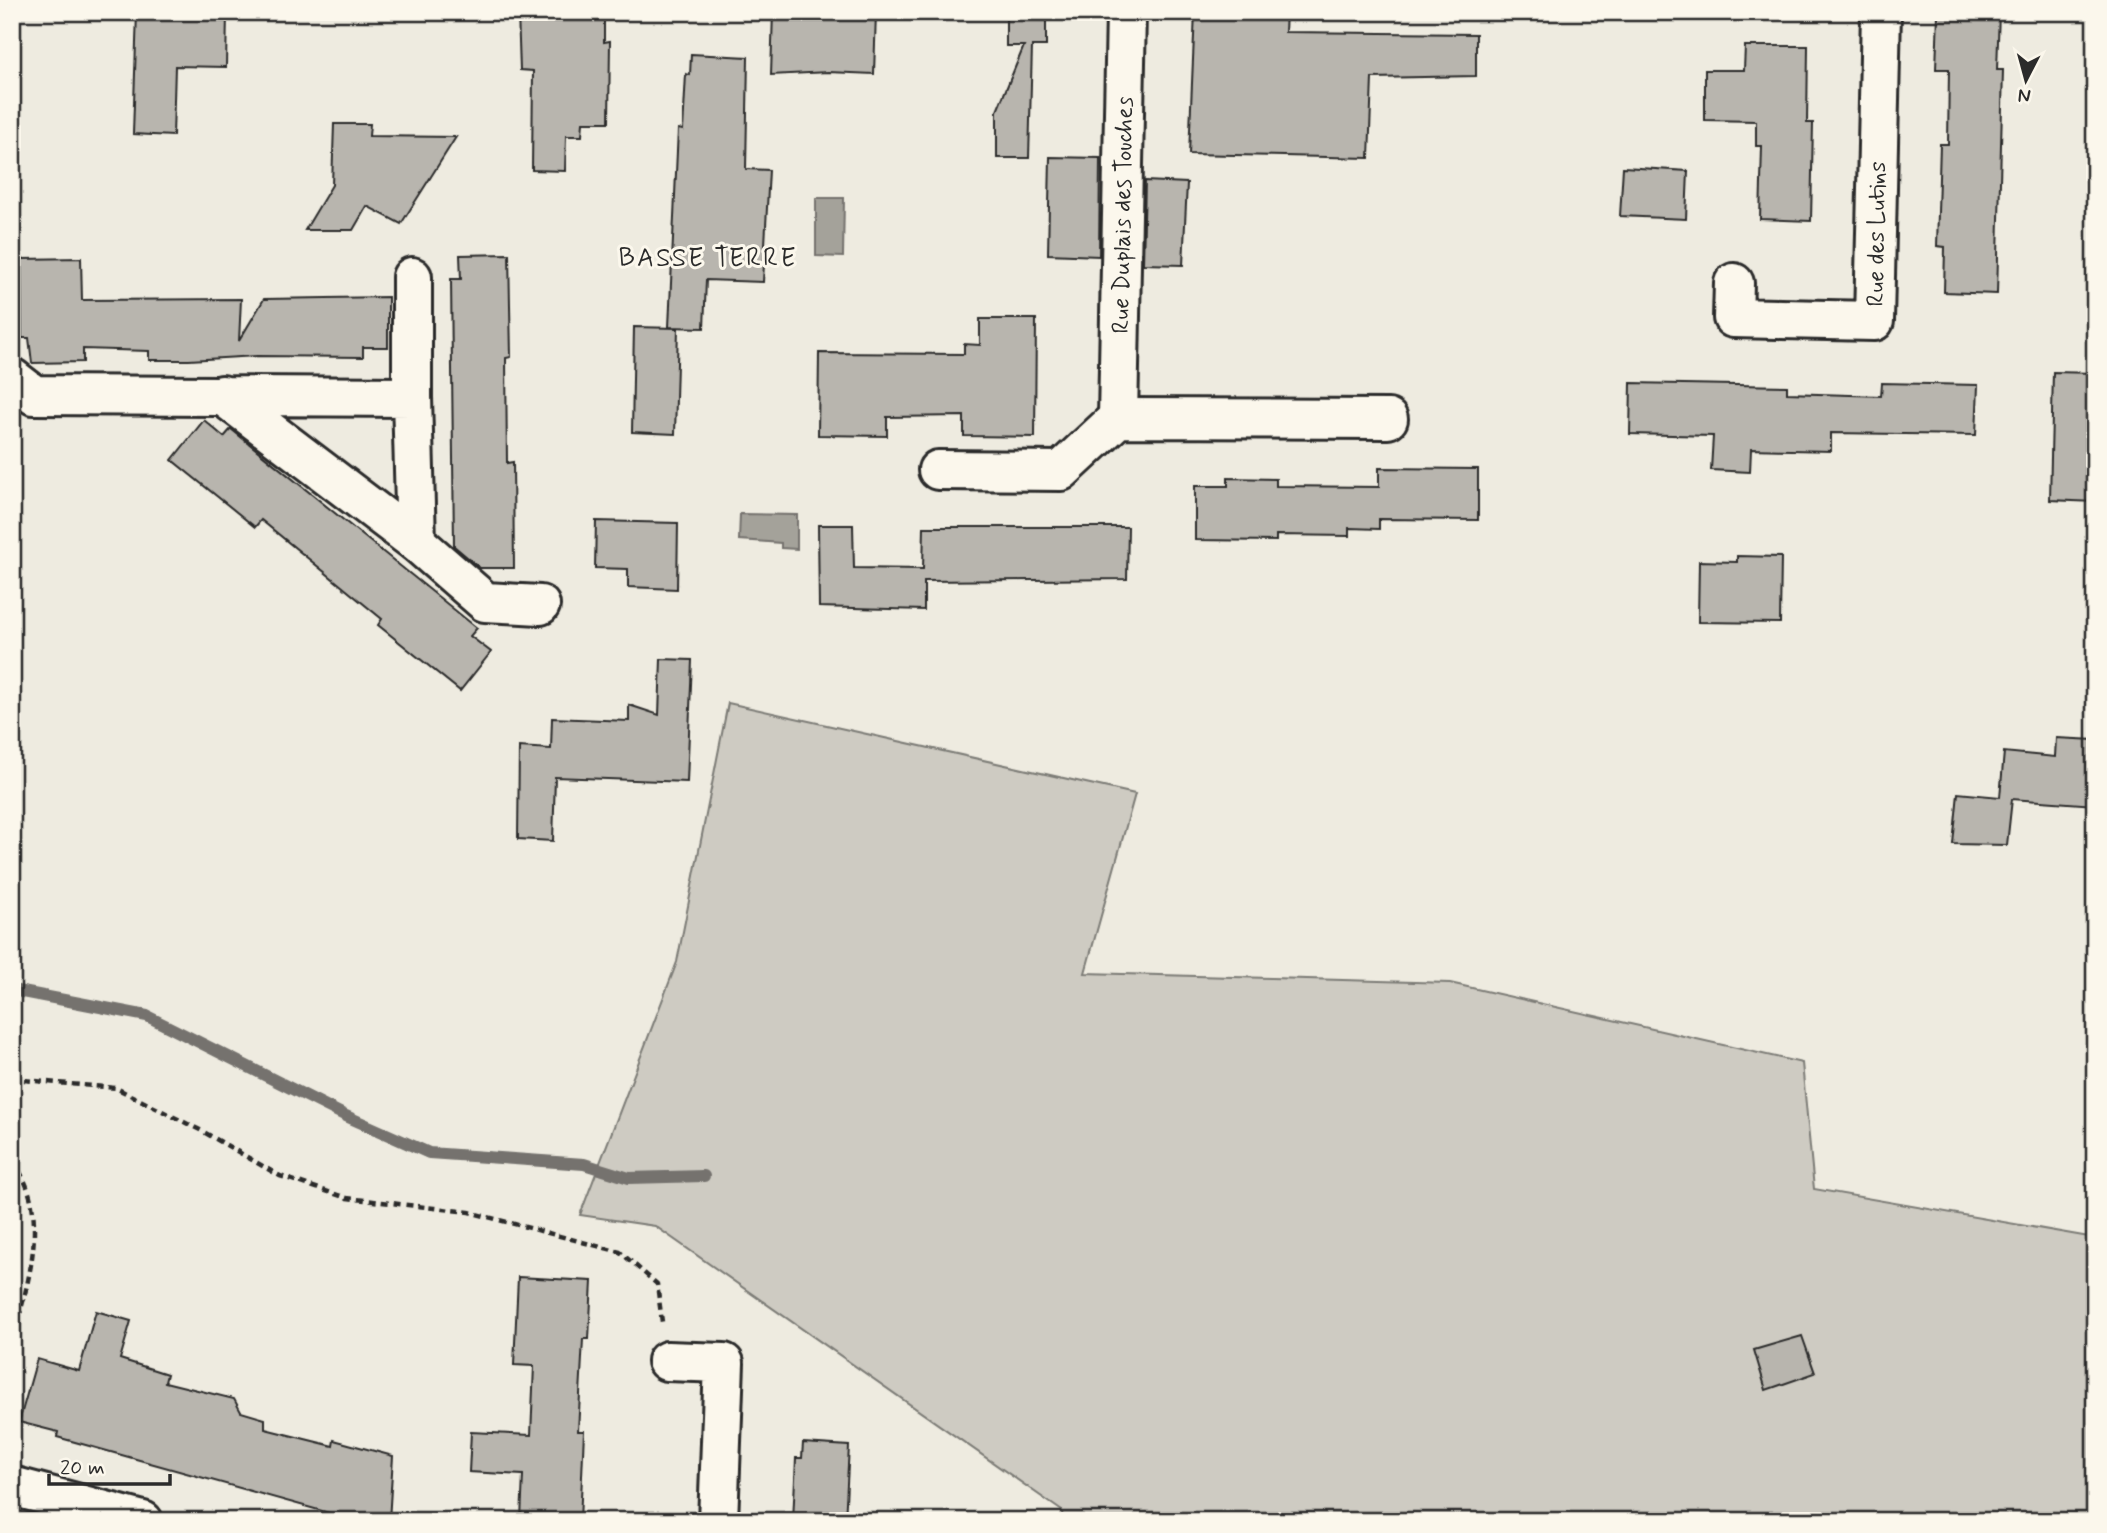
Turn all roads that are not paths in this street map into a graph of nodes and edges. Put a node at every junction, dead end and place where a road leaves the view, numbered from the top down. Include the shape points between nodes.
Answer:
1 (1126, 12) edge
2 (1881, 12) edge
3 (412, 277) dead end
4 (1734, 283) dead end
5 (12, 378) edge
6 (222, 395) junction
7 (412, 397) junction
8 (1118, 418) junction
9 (1388, 419) dead end
10 (939, 470) dead end
11 (416, 542) junction
12 (540, 604) dead end
13 (667, 1361) road end
14 (12, 1486) edge
15 (143, 1521) edge
16 (718, 1521) edge

1 - 8 street, Rue Duplais des Touches
2 - 4 street, Rue des Lutins via 1874,321 1733,318
3 - 7 street
5 - 6 street via 34,395
6 - 7 street
6 - 11 street
7 - 11 street
8 - 9 street
8 - 10 street via 1061,471
11 - 12 street via 485,601
13 - 16 street via 724,1363
14 - 15 street

